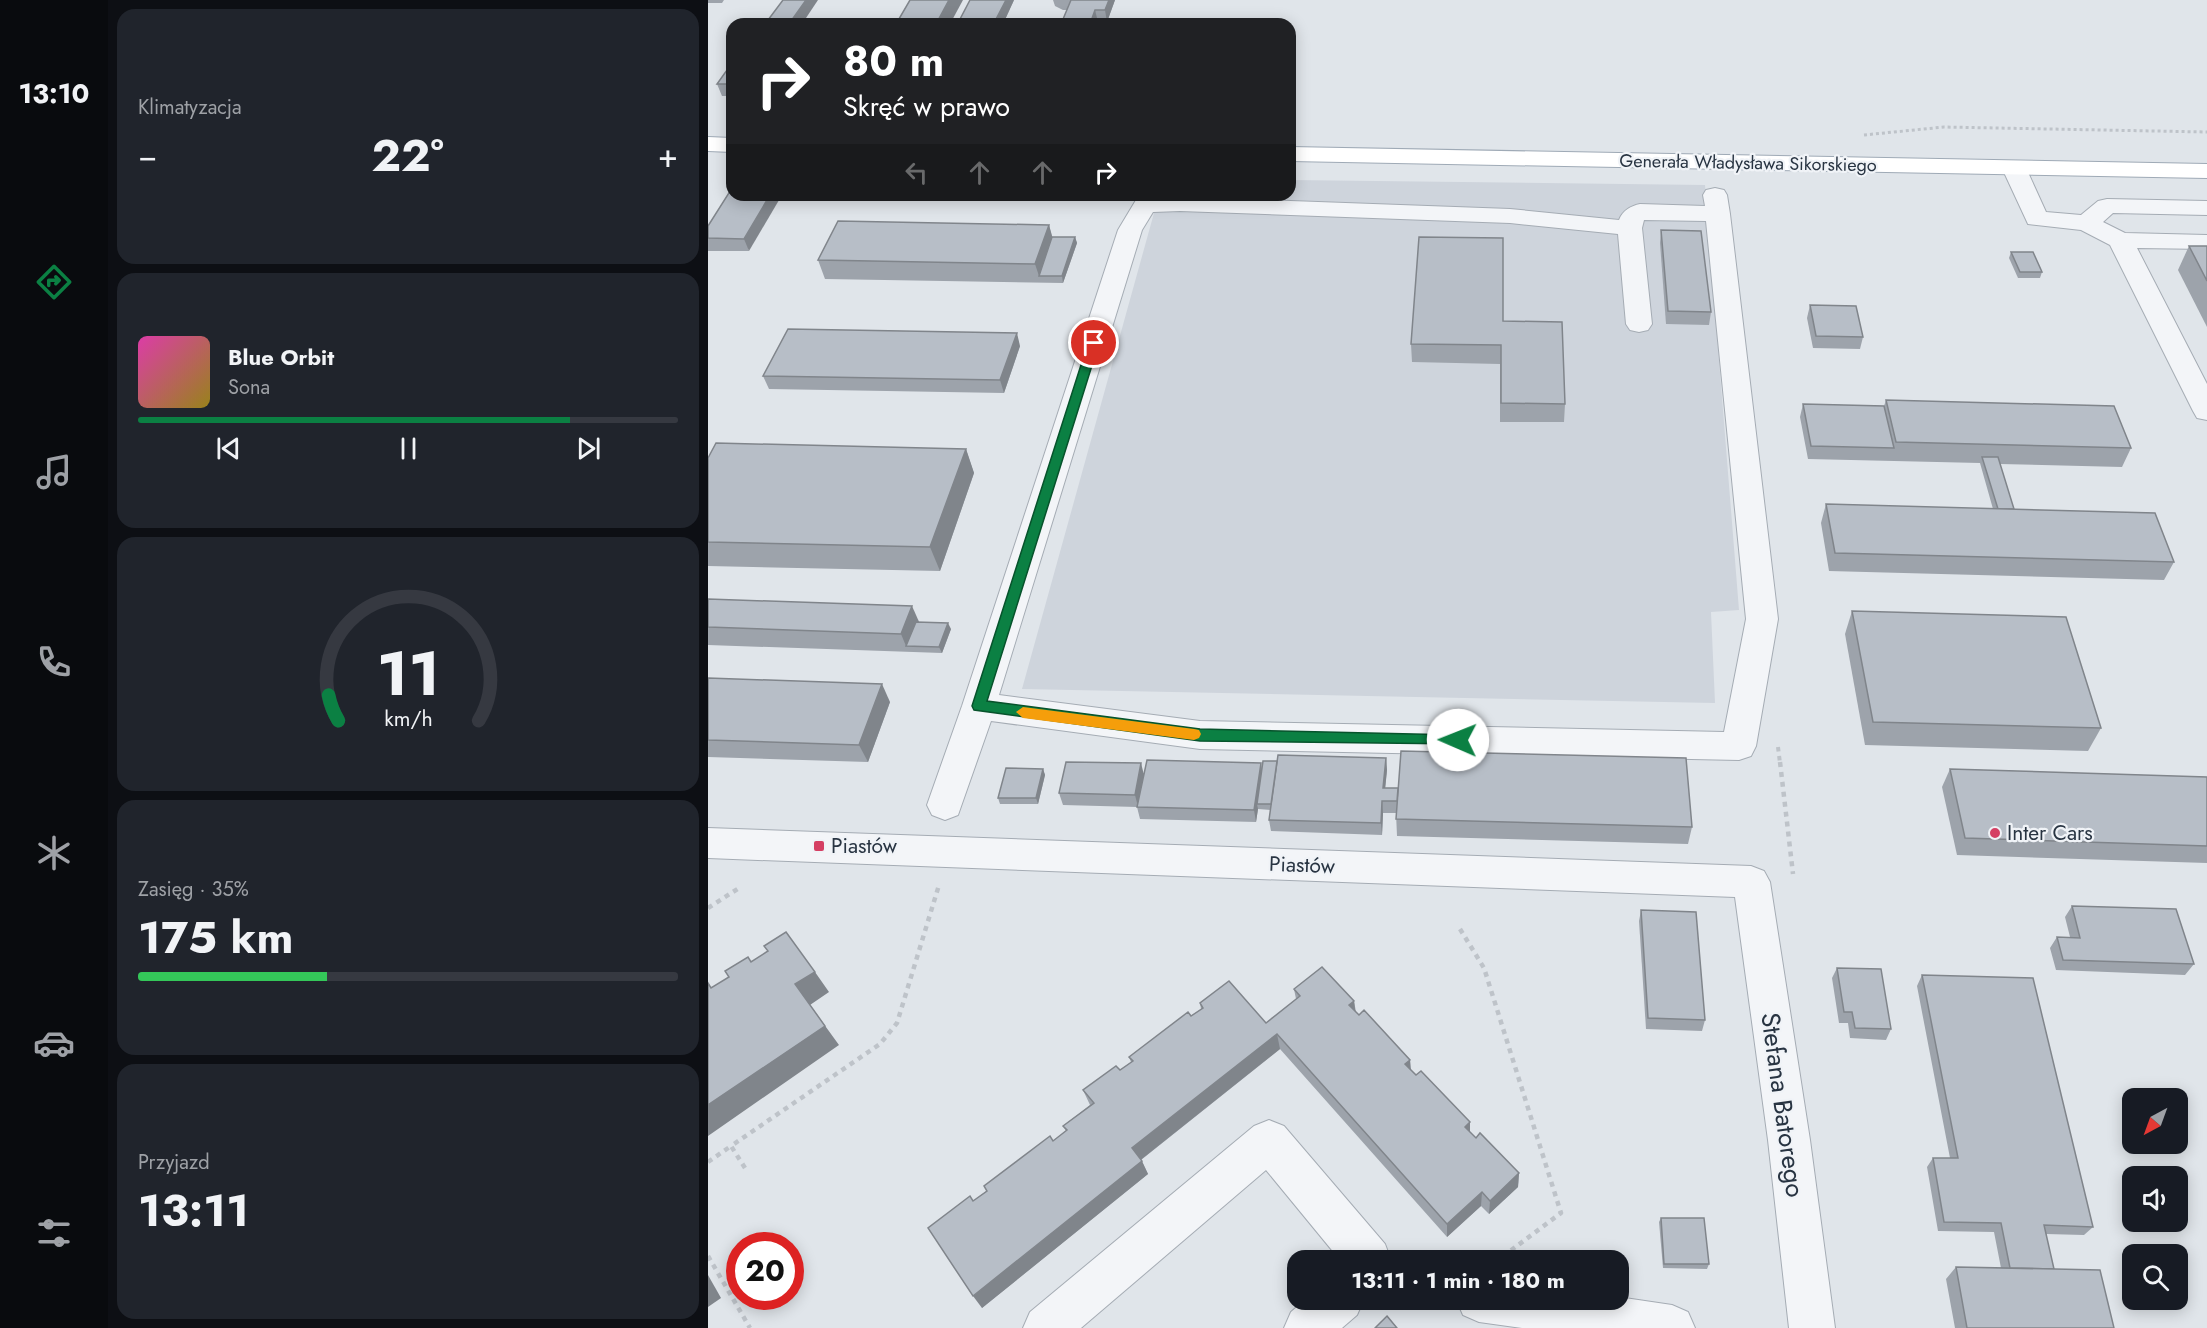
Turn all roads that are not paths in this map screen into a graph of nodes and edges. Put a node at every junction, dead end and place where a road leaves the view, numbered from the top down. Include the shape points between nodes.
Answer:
1 (708, 144) edge
2 (726, 145) edge
3 (1296, 154) edge
4 (2014, 168) junction
5 (2207, 171) edge
6 (2207, 208) edge
7 (2086, 223) junction
8 (1630, 228) junction
9 (2120, 240) junction
10 (2207, 242) edge
11 (1639, 324) dead end
12 (2207, 411) edge
13 (979, 706) junction
14 (945, 805) dead end
15 (708, 843) edge
16 (1751, 882) joint
17 (1361, 1250) edge
18 (1328, 1310) edge
19 (1552, 1310) edge
20 (1046, 1328) edge
21 (1307, 1328) edge
22 (1672, 1328) edge
23 (1812, 1328) edge

1 - 2 main road
3 - 4 main road, Generała Władysława Sikorskiego
4 - 5 main road, Generała Władysława Sikorskiego
4 - 7 street via 2037,219
6 - 7 street via 2107,207
7 - 9 street
8 - 11 street
8 - 13 street via 1510,216 1145,205 1130,230
8 - 13 street via 1632,217 1640,211 1716,204 1762,618 1739,746 1200,735
9 - 10 street
9 - 12 street
13 - 14 street
15 - 16 street, Piastów
16 - 23 street, Stefana Batorego
17 - 20 street via 1269,1141
18 - 21 street
19 - 22 street

